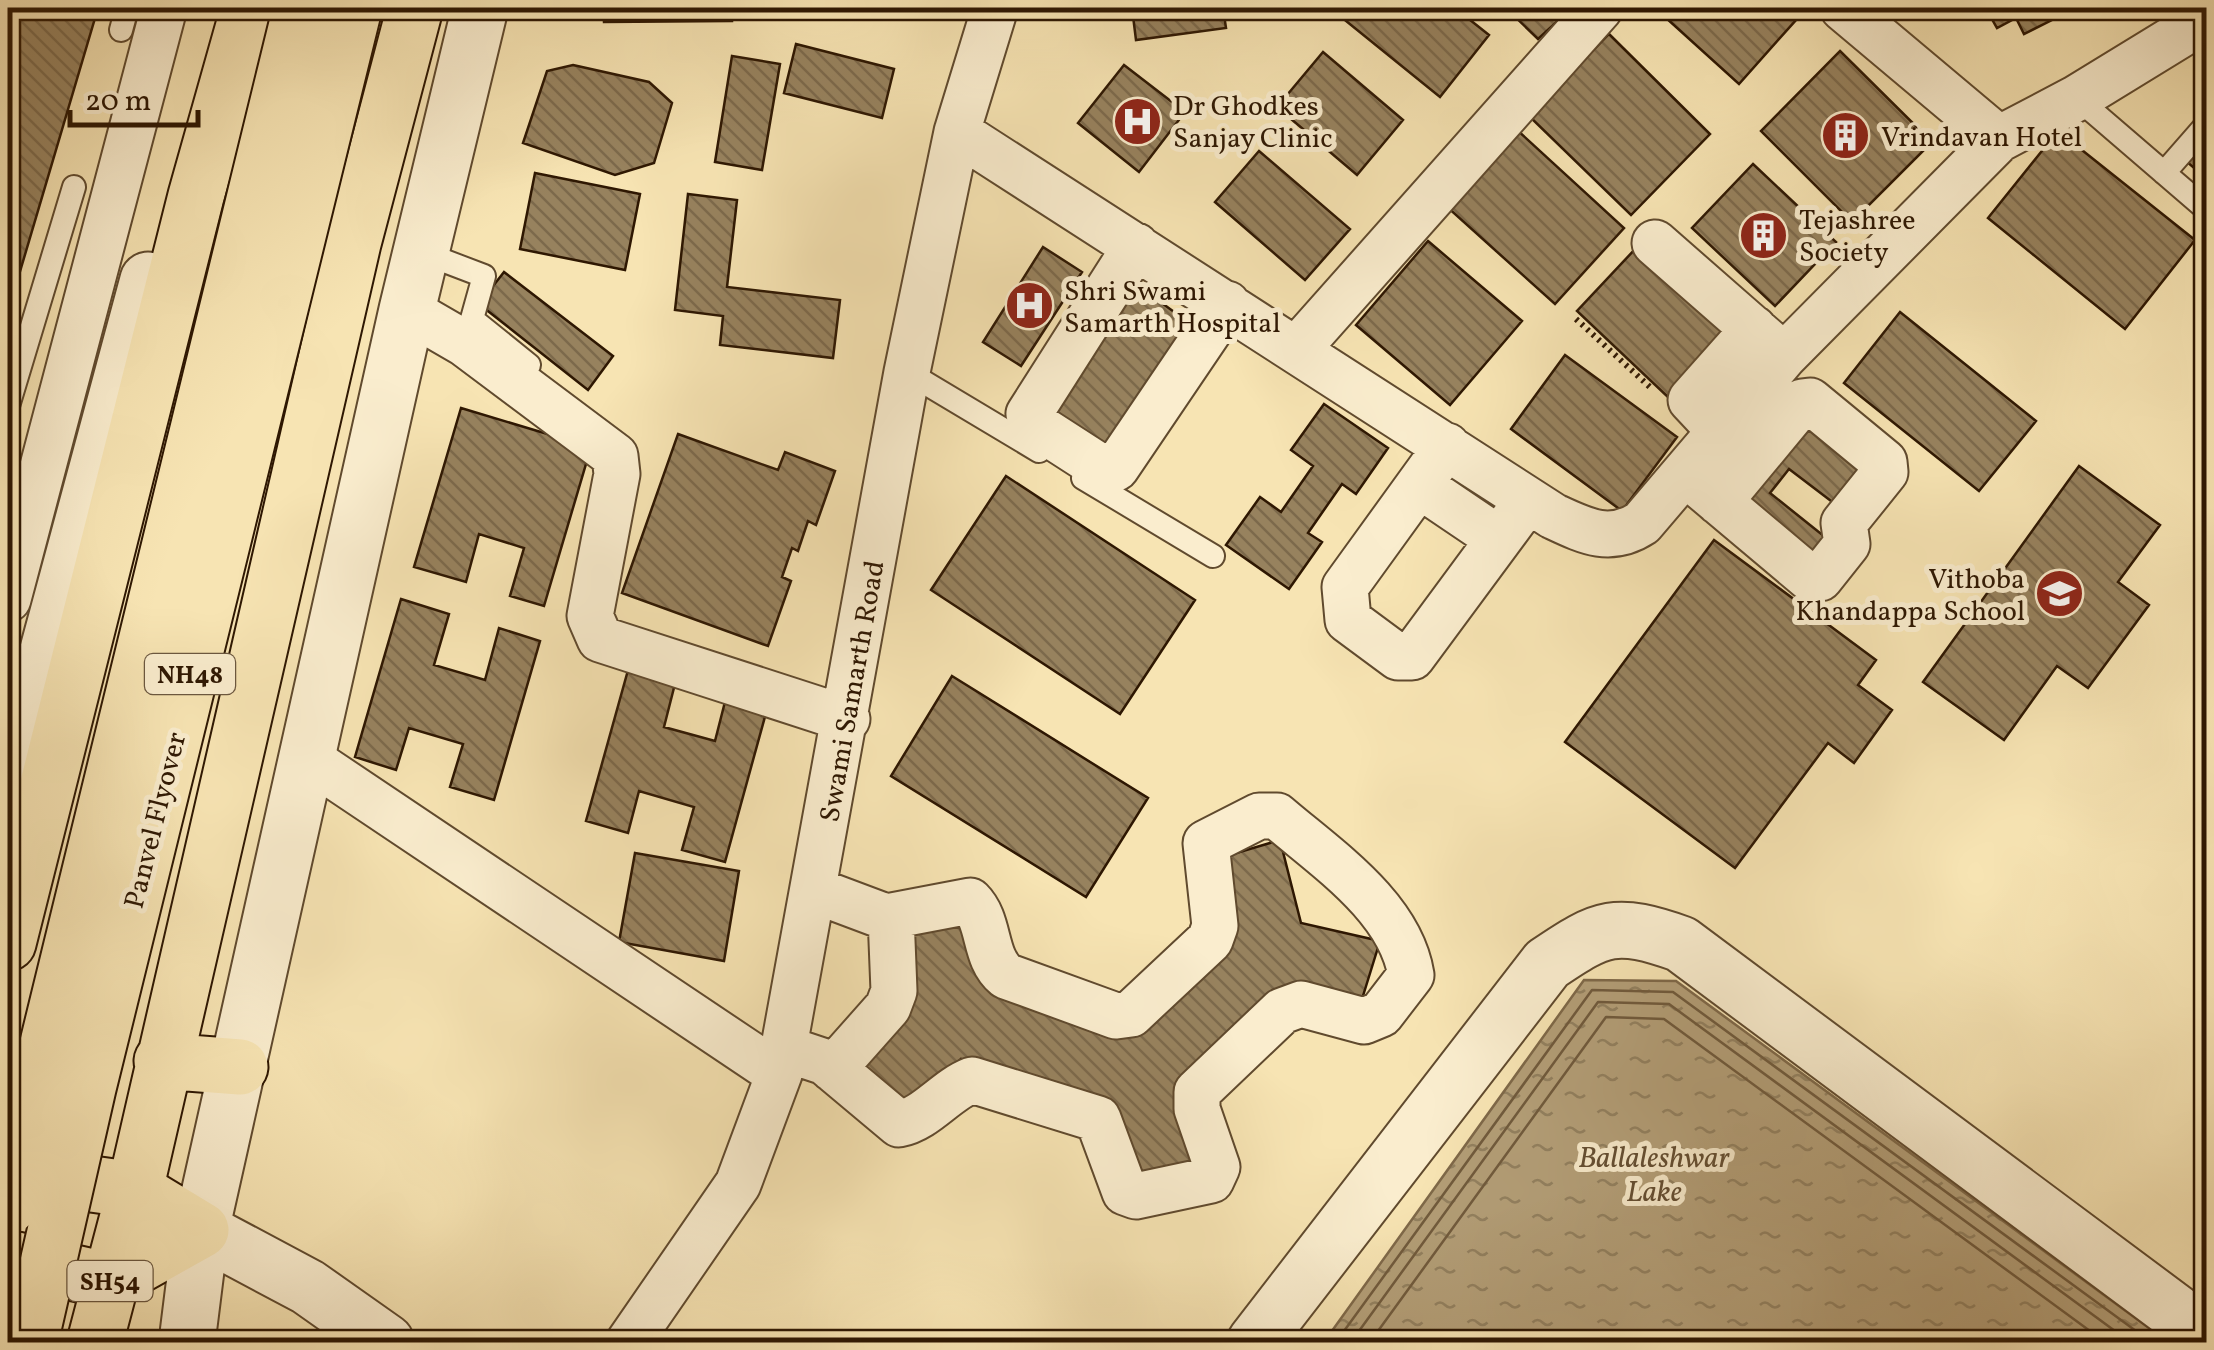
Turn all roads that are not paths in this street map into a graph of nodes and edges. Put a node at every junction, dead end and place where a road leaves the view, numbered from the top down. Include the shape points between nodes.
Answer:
1 (164, 8) edge
2 (222, 8) edge
3 (249, 8) edge
4 (301, 8) edge
5 (354, 8) edge
6 (415, 8) edge
7 (480, 8) edge
8 (995, 8) edge
9 (1600, 8) edge
10 (1843, 8) edge
11 (2206, 19) edge
12 (2077, 98) junction
13 (2206, 125) edge
14 (957, 132) junction
15 (1999, 139) junction
16 (2164, 173) junction
17 (74, 187) dead end
18 (2206, 209) edge
19 (1655, 243) dead end
20 (421, 252) junction
21 (1129, 257) junction
22 (407, 310) junction
23 (1219, 316) junction
24 (1769, 343) junction
25 (1298, 348) junction
26 (908, 372) junction
27 (574, 401) dead end
28 (8, 406) edge
29 (1447, 446) junction
30 (23, 475) edge
31 (1419, 485) junction
32 (1528, 500) junction
33 (1500, 539) junction
34 (1213, 556) dead end
35 (8, 599) edge
36 (847, 720) junction
37 (309, 759) junction
38 (8, 798) edge
39 (814, 890) junction
40 (891, 916) junction
41 (8, 944) edge
42 (162, 1061) junction
43 (781, 1061) junction
44 (240, 1067) junction
45 (833, 1070) junction
46 (8, 1172) edge
47 (135, 1190) junction
48 (8, 1207) edge
49 (201, 1230) junction
50 (8, 1258) edge
51 (110, 1280) junction
52 (2206, 1335) edge
53 (30, 1342) edge
54 (95, 1342) edge
55 (187, 1342) edge
56 (386, 1342) edge
57 (630, 1342) edge
58 (1255, 1342) edge

1 - 30 street
2 - 38 street
3 - 41 main road
4 - 48 main road, Panvel Flyover / NH48, bridge
5 - 53 main road, Panvel Flyover / NH48, bridge
6 - 42 main road
7 - 20 street
8 - 14 street, Swami Samarth Road
9 - 25 street
10 - 15 street
11 - 12 street
12 - 15 street
12 - 16 lane
13 - 16 lane
14 - 21 street
14 - 26 street, Swami Samarth Road
15 - 24 street
16 - 18 lane
17 - 28 lane
19 - 24 street
20 - 22 street
20 - 27 lane via 480,272 484,282 472,319
21 - 23 street
21 - 23 street via 1030,414 1032,423 1108,472 1116,468
22 - 36 street via 615,456 590,616 600,640
22 - 37 street
23 - 25 street
24 - 32 street via 1706,417 1702,488 1624,535 1592,534
25 - 29 street
26 - 34 lane
26 - 36 street, Swami Samarth Road
29 - 31 street
29 - 32 street
30 - 35 street
31 - 33 street
31 - 33 street via 1345,587 1348,620 1398,657 1412,656
32 - 33 street
36 - 39 street, Swami Samarth Road
37 - 43 street
37 - 44 street
39 - 40 street
39 - 43 street, Swami Samarth Road
40 - 45 street via 894,991 888,1007
40 - 45 street via 970,902 980,911 995,967 1006,976 1116,1016 1131,1014 1210,940 1215,926 1206,843 1259,816 1277,816 1356,884 1406,947 1411,975 1382,1014 1364,1022 1302,1004 1282,1010 1197,1092 1196,1108 1217,1167 1211,1180 1136,1196 1125,1192 1098,1119 972,1080 899,1124
42 - 44 main road
42 - 47 main road
43 - 45 street
43 - 57 street, Swami Samarth Road via 738,1184
44 - 49 street
46 - 47 main road
47 - 49 main road
47 - 51 main road
49 - 51 main road, SH54
49 - 55 street
49 - 56 street via 308,1287
50 - 51 main road, SH54
51 - 54 main road
52 - 58 street via 1680,944 1634,928 1591,934 1547,964

